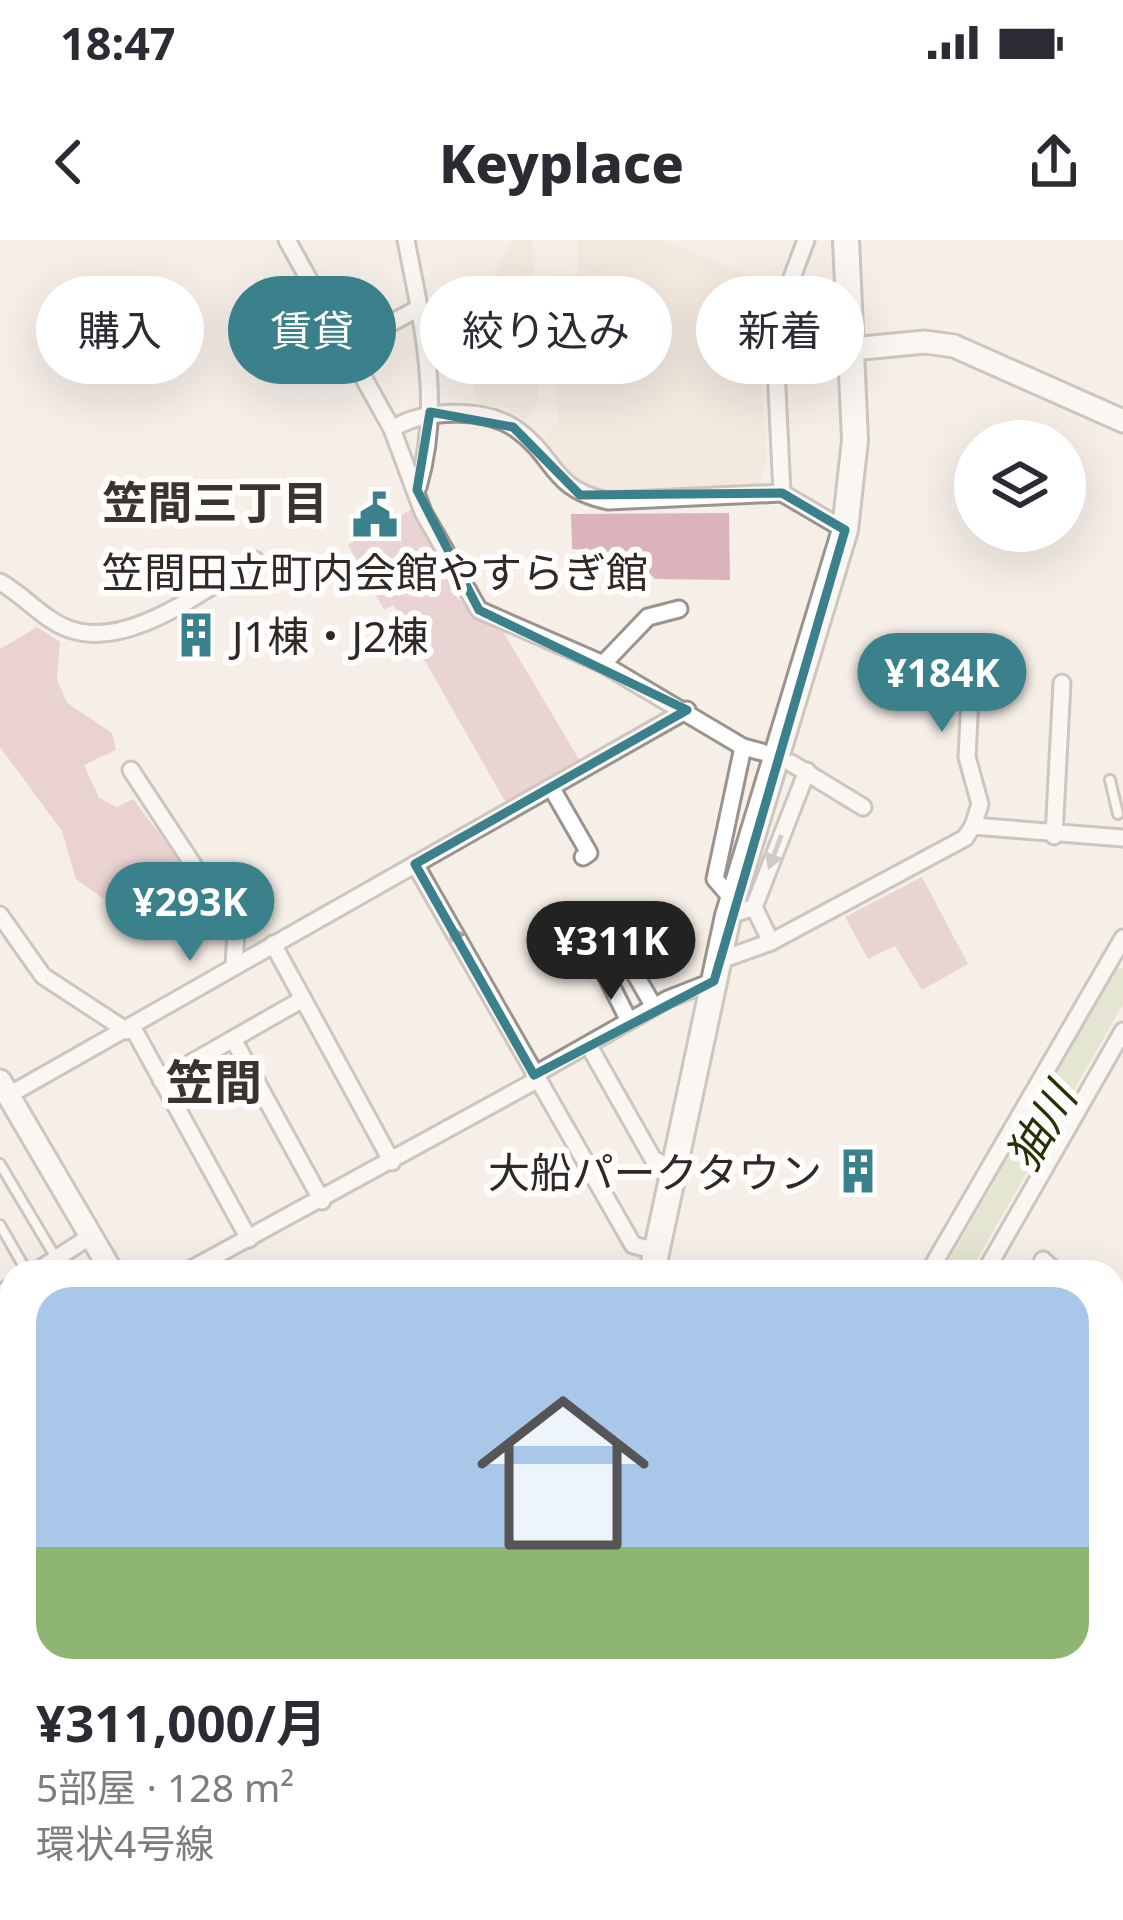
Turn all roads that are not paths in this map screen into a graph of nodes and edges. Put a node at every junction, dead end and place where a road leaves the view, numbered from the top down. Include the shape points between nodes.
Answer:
1 (287, 240) edge
2 (406, 240) edge
3 (806, 240) edge
4 (846, 240) edge
5 (307, 276) edge
6 (793, 276) edge
7 (848, 276) edge
8 (417, 309) junction
9 (396, 320) edge
10 (864, 337) edge
11 (367, 384) edge
12 (777, 384) edge
13 (852, 384) edge
14 (430, 412) junction
15 (1123, 421) edge
16 (392, 429) junction
17 (418, 490) junction
18 (782, 493) junction
19 (844, 530) junction
20 (255, 560) dead end
21 (0, 582) edge
22 (679, 609) dead end
23 (972, 657) dead end
24 (603, 664) junction
25 (1062, 683) dead end
26 (687, 710) junction
27 (743, 747) junction
28 (762, 752) dead end
29 (131, 770) dead end
30 (1110, 780) dead end
31 (550, 787) junction
32 (863, 807) dead end
33 (1118, 814) dead end
34 (973, 826) junction
35 (1121, 834) edge
36 (1054, 836) junction
37 (583, 856) dead end
38 (415, 864) junction
39 (738, 908) junction
40 (0, 916) edge
41 (1123, 938) edge
42 (771, 942) junction
43 (273, 944) junction
44 (234, 966) junction
45 (716, 971) junction
46 (303, 999) junction
47 (654, 1007) junction
48 (629, 1022) junction
49 (130, 1030) junction
50 (1123, 1031) edge
51 (232, 1039) junction
52 (589, 1046) junction
53 (534, 1078) junction
54 (161, 1079) junction
55 (4, 1088) edge
56 (392, 1162) junction
57 (0, 1164) edge
58 (674, 1170) junction
59 (322, 1202) junction
60 (0, 1225) edge
61 (91, 1236) junction
62 (250, 1239) junction
63 (56, 1258) junction
64 (23, 1260) edge
65 (52, 1260) edge
66 (105, 1260) edge
67 (209, 1260) edge
68 (652, 1260) edge
69 (654, 1260) edge
70 (935, 1260) edge
71 (992, 1260) edge

1 - 5 street
2 - 8 street
3 - 6 street
4 - 7 main road
8 - 9 street
8 - 14 street
10 - 15 street via 954,346
11 - 16 street
12 - 18 street
13 - 19 main road
14 - 16 street
14 - 17 street
14 - 18 street via 513,427 580,495 608,501
16 - 17 street
17 - 24 street via 479,610
18 - 19 street
19 - 39 main road
20 - 21 street via 127,629 102,634 56,622
22 - 24 street via 648,617
23 - 34 street via 967,758 980,804
24 - 26 street
25 - 36 street
26 - 27 street
26 - 31 street
27 - 28 street
27 - 39 street via 715,879
29 - 44 street via 236,930
30 - 33 lane
31 - 37 street via 589,853
31 - 38 street
32 -> 39 street via 799,767
34 - 36 street
34 - 42 street
35 - 36 street
38 - 43 street
53 -> 38 street
39 - 42 street
39 - 45 main road
40 - 49 street via 43,976
41 - 70 street
42 - 45 street
43 - 44 street
43 - 46 street
44 - 49 street
45 - 47 street
45 - 58 main road
46 - 51 street
46 - 56 street
47 - 48 street
47 - 48 street via 611,932 589,940
48 - 52 street
49 - 54 street
49 - 55 street
50 - 71 street
51 - 54 street
51 - 59 street
52 - 53 street
52 - 58 street via 653,1159
53 - 56 street
53 - 68 street via 633,1245
54 - 62 street
55 - 61 street
56 - 59 street
57 - 63 lane
58 - 69 main road
59 - 62 street
60 - 64 lane
61 - 63 street
61 - 66 street
62 - 67 street
63 - 65 street

